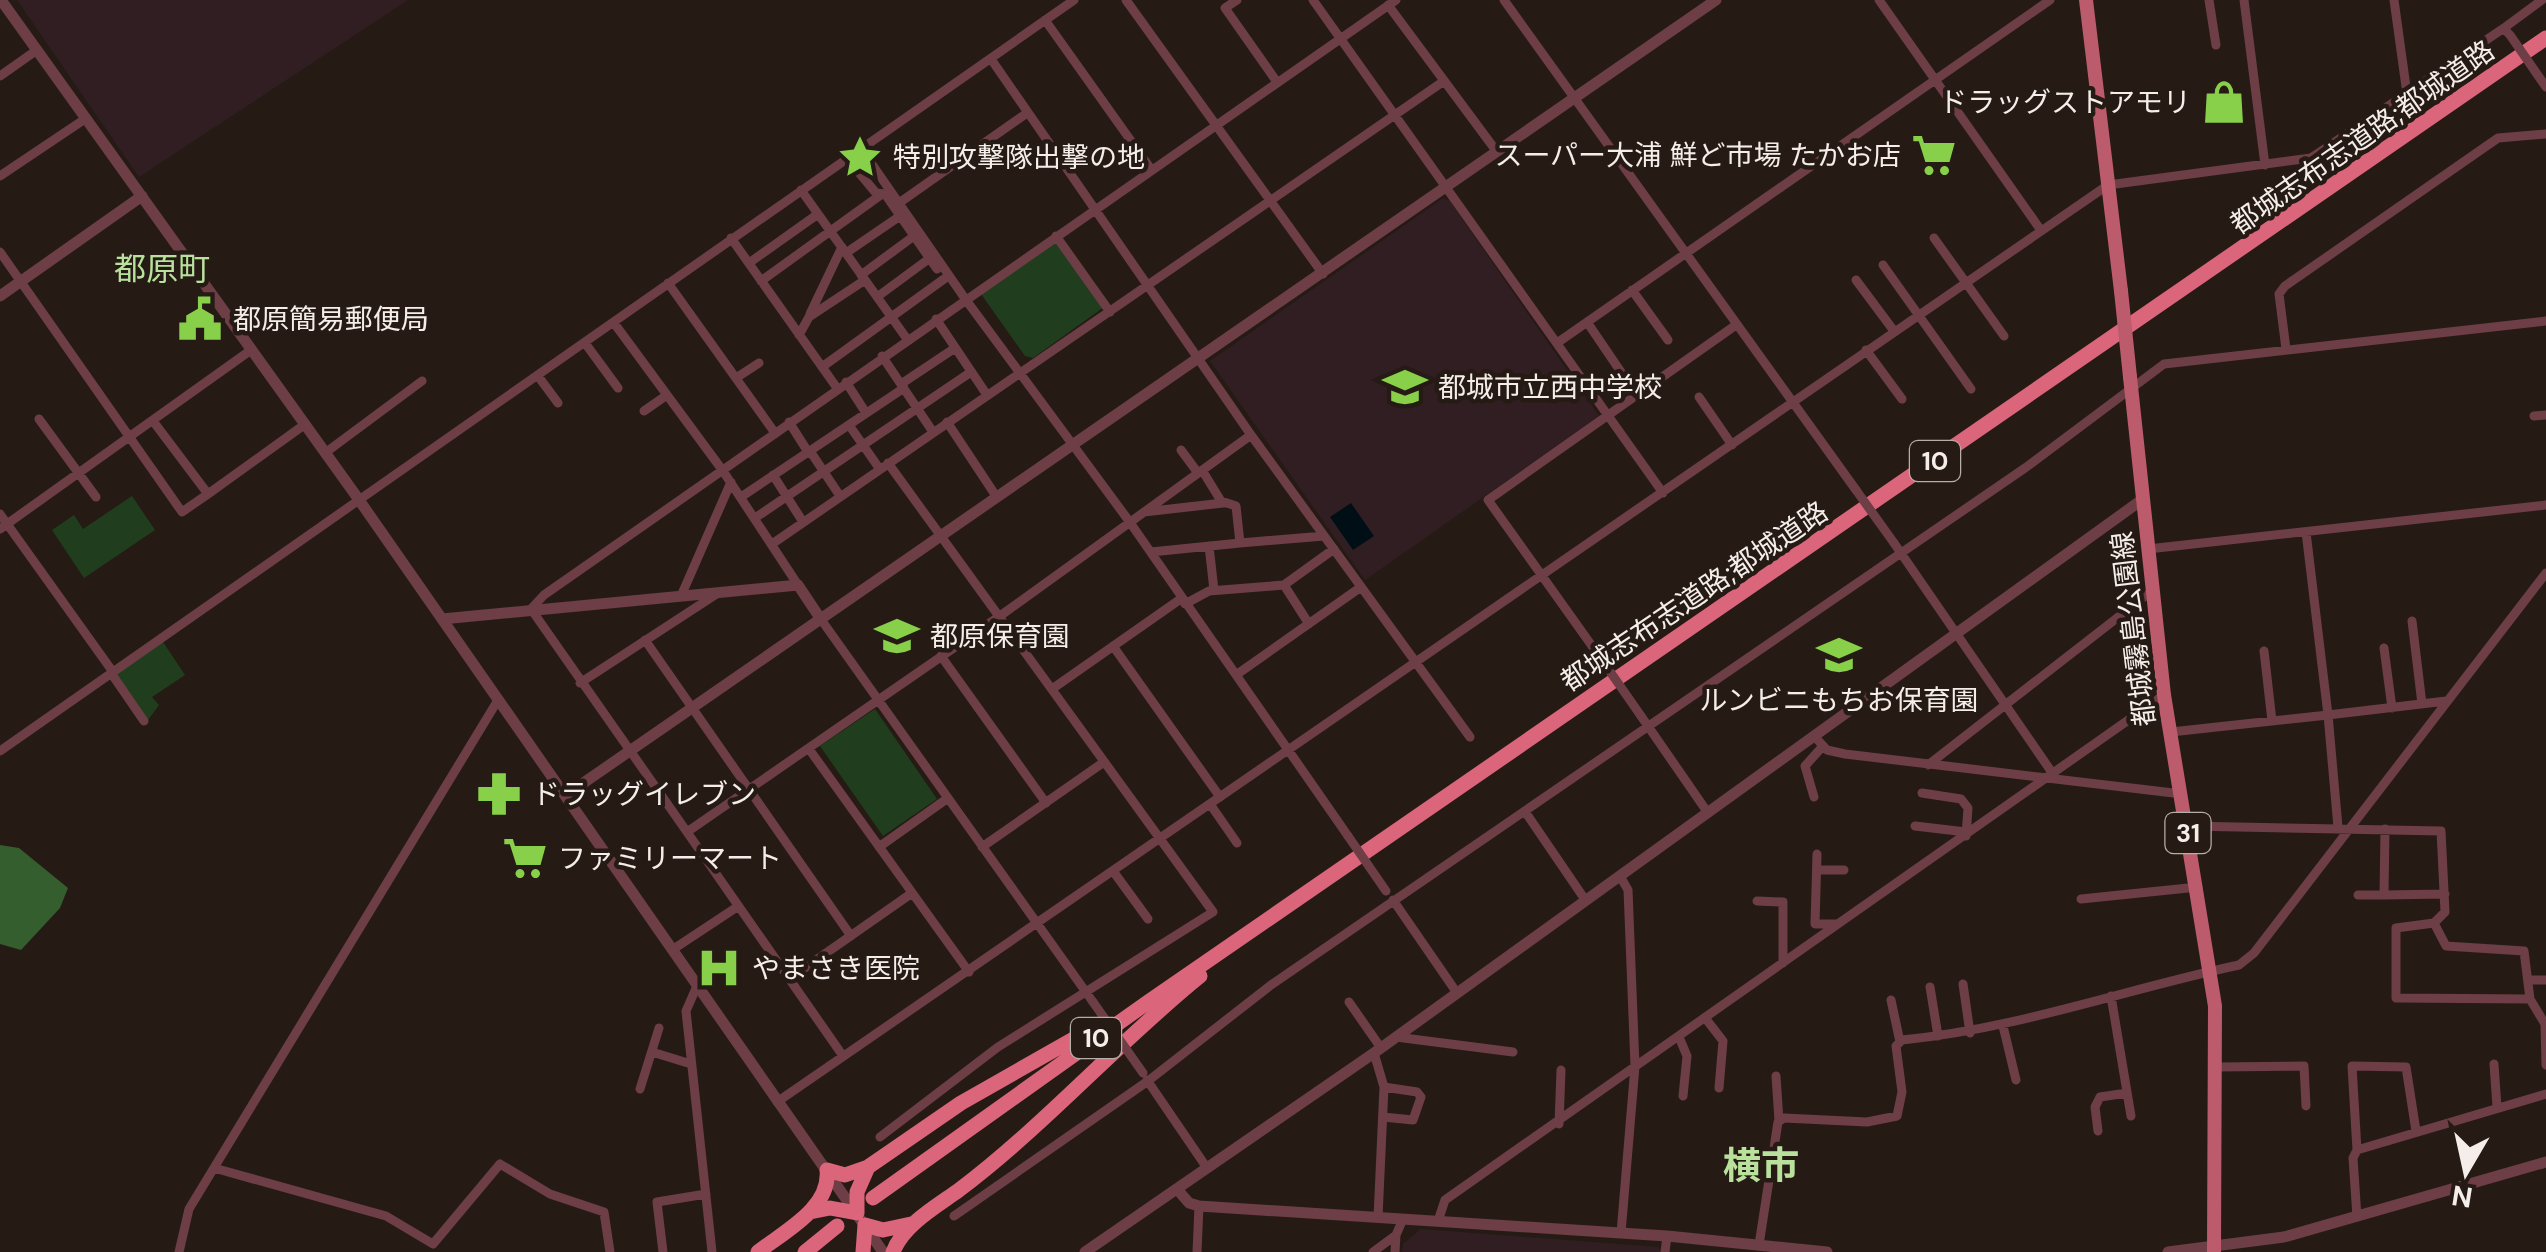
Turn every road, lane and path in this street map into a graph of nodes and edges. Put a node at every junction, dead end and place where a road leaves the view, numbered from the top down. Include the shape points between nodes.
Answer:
1 (2, 0) edge
2 (1074, 0) edge
3 (1126, 0) edge
4 (1236, 0) edge
5 (1313, 0) edge
6 (1504, 0) edge
7 (1716, 0) edge
8 (1879, 0) edge
9 (2050, 0) edge
10 (2086, 0) edge
11 (2209, 0) edge
12 (2244, 0) edge
13 (2394, 0) edge
14 (2542, 0) edge
15 (1392, 3) edge
16 (1045, 20) junction
17 (2507, 32) junction
18 (2546, 38) edge
19 (1340, 39) junction
20 (2216, 45) dead end
21 (37, 50) junction
22 (991, 59) junction
23 (0, 76) edge
24 (1936, 80) junction
25 (1444, 81) junction
26 (1277, 82) junction
27 (2546, 86) edge
28 (2406, 94) junction
29 (1574, 100) junction
30 (1027, 113) junction
31 (1395, 114) junction
32 (85, 120) junction
33 (1218, 123) junction
34 (2546, 134) edge
35 (860, 147) junction
36 (1497, 152) junction
37 (846, 158) junction
38 (2265, 165) junction
39 (1151, 169) junction
40 (0, 176) edge
41 (2108, 184) junction
42 (1448, 187) junction
43 (801, 190) junction
44 (882, 194) junction
45 (142, 196) junction
46 (1271, 199) junction
47 (899, 203) junction
48 (1096, 208) junction
49 (818, 214) junction
50 (900, 216) junction
51 (2040, 229) junction
52 (831, 233) junction
53 (914, 236) junction
54 (1056, 236) junction
55 (731, 238) junction
56 (1934, 238) dead end
57 (844, 250) junction
58 (0, 252) edge
59 (1683, 254) junction
60 (930, 258) junction
61 (748, 264) junction
62 (1882, 265) dead end
63 (1323, 274) junction
64 (863, 278) junction
65 (944, 278) junction
66 (1856, 280) dead end
67 (21, 281) junction
68 (1965, 281) junction
69 (762, 282) junction
70 (668, 283) junction
71 (1148, 285) junction
72 (1632, 290) junction
73 (0, 296) edge
74 (877, 297) junction
75 (961, 297) junction
76 (1110, 312) junction
77 (1918, 314) junction
78 (891, 316) junction
79 (809, 317) junction
80 (936, 319) junction
81 (2546, 321) edge
82 (1587, 322) junction
83 (614, 323) junction
84 (1736, 325) junction
85 (1894, 331) junction
86 (799, 334) junction
87 (2004, 336) dead end
88 (907, 339) junction
89 (1668, 340) dead end
90 (585, 343) junction
91 (1557, 343) junction
92 (955, 348) junction
93 (2286, 349) junction
94 (250, 350) junction
95 (1866, 350) junction
96 (882, 356) junction
97 (1198, 356) junction
98 (759, 363) dead end
99 (822, 367) junction
100 (971, 372) junction
101 (1020, 373) junction
102 (1623, 375) dead end
103 (538, 376) junction
104 (736, 378) junction
105 (422, 382) dead end
106 (2131, 384) junction
107 (841, 385) junction
108 (902, 386) junction
109 (618, 388) dead end
110 (1971, 389) dead end
111 (667, 395) junction
112 (986, 396) junction
113 (1700, 397) dead end
114 (1902, 399) dead end
115 (1791, 402) junction
116 (558, 403) dead end
117 (917, 408) junction
118 (644, 411) dead end
119 (866, 413) junction
120 (1608, 414) junction
121 (2546, 415) edge
122 (2534, 416) dead end
123 (39, 419) dead end
124 (153, 422) junction
125 (790, 422) junction
126 (948, 422) junction
127 (304, 425) junction
128 (848, 425) junction
129 (775, 432) junction
130 (933, 432) junction
131 (1251, 435) junction
132 (130, 438) junction
133 (864, 446) junction
134 (1071, 446) junction
135 (1732, 446) junction
136 (1182, 450) dead end
137 (809, 452) junction
138 (325, 453) junction
139 (884, 465) junction
140 (723, 470) junction
141 (824, 472) junction
142 (1200, 472) junction
143 (79, 474) junction
144 (773, 476) junction
145 (731, 482) junction
146 (1663, 493) junction
147 (208, 494) junction
148 (840, 496) junction
149 (996, 496) junction
150 (96, 497) dead end
151 (357, 497) junction
152 (741, 497) junction
153 (787, 497) junction
154 (2143, 499) junction
155 (1226, 503) junction
156 (2546, 505) edge
157 (1142, 512) junction
158 (0, 514) edge
159 (755, 518) junction
160 (1130, 521) junction
161 (803, 522) junction
162 (4, 526) edge
163 (2306, 532) junction
164 (940, 534) junction
165 (1324, 536) junction
166 (1240, 543) junction
167 (772, 544) junction
168 (1209, 546) junction
169 (1897, 548) junction
170 (2148, 548) junction
171 (1334, 549) junction
172 (1150, 552) junction
173 (2546, 573) edge
174 (1541, 577) junction
175 (798, 584) junction
176 (1284, 584) junction
177 (1362, 587) junction
178 (1214, 590) junction
179 (2153, 590) junction
180 (717, 593) junction
181 (682, 596) junction
182 (1184, 601) junction
183 (531, 609) junction
184 (1000, 616) junction
185 (820, 618) junction
186 (442, 619) junction
187 (2412, 621) dead end
188 (1309, 624) junction
189 (1956, 635) junction
190 (645, 640) junction
191 (1112, 646) junction
192 (2384, 648) dead end
193 (2264, 651) dead end
194 (941, 656) junction
195 (1416, 663) junction
196 (112, 673) junction
197 (1236, 675) junction
198 (580, 684) junction
199 (1052, 688) junction
200 (2164, 695) junction
201 (498, 700) junction
202 (880, 700) junction
203 (2446, 701) junction
204 (2005, 702) junction
205 (2422, 704) junction
206 (690, 706) junction
207 (2392, 708) junction
208 (2328, 715) junction
209 (144, 721) dead end
210 (2272, 721) junction
211 (1650, 728) junction
212 (2171, 732) junction
213 (1470, 737) dead end
214 (1818, 741) junction
215 (809, 748) junction
216 (628, 750) junction
217 (0, 751) edge
218 (1287, 751) junction
219 (1104, 762) junction
220 (1928, 765) junction
221 (2050, 776) junction
222 (748, 790) junction
223 (1922, 793) dead end
224 (2182, 794) junction
225 (566, 795) junction
226 (1220, 797) junction
227 (948, 798) junction
228 (1814, 798) dead end
229 (1046, 803) junction
230 (1210, 804) junction
231 (1526, 813) junction
232 (1708, 813) junction
233 (1915, 826) dead end
234 (2187, 826) junction
235 (2343, 827) junction
236 (2384, 829) junction
237 (687, 832) junction
238 (1966, 834) junction
239 (1160, 839) junction
240 (1236, 843) dead end
241 (879, 847) junction
242 (982, 847) junction
243 (1817, 854) dead end
244 (1817, 870) junction
245 (1844, 870) dead end
246 (1113, 871) junction
247 (1620, 876) junction
248 (1322, 882) junction
249 (2198, 887) junction
250 (912, 894) junction
251 (2445, 894) junction
252 (2358, 895) dead end
253 (2384, 895) junction
254 (2081, 899) dead end
255 (1586, 900) junction
256 (1757, 901) dead end
257 (1395, 903) junction
258 (737, 908) junction
259 (1148, 919) dead end
260 (2434, 923) junction
261 (1038, 924) junction
262 (1839, 924) junction
263 (851, 936) junction
264 (672, 950) junction
265 (1784, 962) junction
266 (2211, 970) junction
267 (970, 972) junction
268 (789, 979) junction
269 (2529, 980) junction
270 (2546, 980) edge
271 (1963, 984) dead end
272 (697, 986) junction
273 (1930, 987) dead end
274 (1086, 991) junction
275 (1457, 992) junction
276 (2111, 996) junction
277 (1891, 1000) dead end
278 (2530, 1000) junction
279 (1349, 1002) dead end
280 (1706, 1019) junction
281 (2003, 1026) junction
282 (659, 1028) dead end
283 (1970, 1033) junction
284 (1938, 1036) junction
285 (1396, 1037) junction
286 (1680, 1037) junction
287 (1900, 1042) junction
288 (1490, 1049) junction
289 (1378, 1050) junction
290 (652, 1052) junction
291 (1513, 1052) dead end
292 (843, 1056) junction
293 (1488, 1062) dead end
294 (691, 1064) junction
295 (2494, 1064) dead end
296 (2546, 1065) edge
297 (1635, 1066) junction
298 (2217, 1067) junction
299 (1561, 1070) dead end
300 (1776, 1076) dead end
301 (1145, 1077) junction
302 (2016, 1080) dead end
303 (1384, 1087) junction
304 (1719, 1088) dead end
305 (640, 1089) dead end
306 (2127, 1093) junction
307 (2546, 1094) edge
308 (1683, 1096) dead end
309 (777, 1102) junction
310 (2306, 1106) dead end
311 (2497, 1107) junction
312 (2131, 1116) dead end
313 (1383, 1117) junction
314 (1779, 1121) junction
315 (1559, 1124) junction
316 (2098, 1130) dead end
317 (2416, 1131) junction
318 (880, 1137) dead end
319 (2357, 1150) junction
320 (2546, 1162) edge
321 (868, 1167) junction
322 (214, 1168) junction
323 (1207, 1168) junction
324 (826, 1170) junction
325 (1176, 1189) junction
326 (706, 1194) junction
327 (873, 1198) dead end
328 (1199, 1206) junction
329 (808, 1212) junction
330 (954, 1216) dead end
331 (1378, 1217) junction
332 (2357, 1217) junction
333 (861, 1219) junction
334 (1403, 1219) junction
335 (919, 1220) junction
336 (1438, 1221) junction
337 (837, 1226) dead end
338 (1622, 1233) junction
339 (1396, 1235) junction
340 (1667, 1236) junction
341 (1759, 1245) junction
342 (2213, 1250) edge
343 (179, 1252) edge
344 (610, 1252) edge
345 (664, 1252) edge
346 (712, 1252) edge
347 (758, 1252) edge
348 (805, 1252) edge
349 (863, 1252) edge
350 (883, 1252) edge
351 (893, 1252) edge
352 (1085, 1252) edge
353 (1198, 1252) edge
354 (1373, 1252) edge
355 (1396, 1252) edge
356 (1666, 1252) edge
357 (1827, 1252) edge
358 (2168, 1252) edge

1 - 21 street
2 - 16 street
3 - 33 street
4 - 26 street via 1225,8
5 - 19 street
6 - 29 street
7 - 29 street
8 - 24 street
9 - 24 street
10 - 41 main road, 都城霧島公園線 / 31
11 - 20 street
12 - 38 street
13 - 28 street
14 - 17 street
15 - 19 street
15 - 25 street
16 - 22 street
16 - 39 street
17 - 27 street, bridge
17 - 28 street
18 - 248 highway, 都城志布志道路;都城道路 / 10
19 - 26 street
19 - 31 street
21 - 23 street
21 - 32 street
22 - 30 street
22 - 35 street
24 - 51 street
24 - 59 street
25 - 31 street
25 - 36 street
26 - 33 street
28 - 38 street via 2322,153
29 - 36 street
29 - 59 street
30 - 47 street
30 - 48 street
31 - 42 street
31 - 46 street
32 - 40 street
32 - 45 street
33 - 39 street
33 - 46 street
34 - 93 street via 2498,138 2285,286 2279,294
35 - 37 street
35 - 47 street
36 - 42 street
37 - 43 street
37 - 44 street
38 - 41 street
39 - 48 street
41 - 51 street
41 - 106 main road, 都城霧島公園線 / 31, bridge
42 - 63 street
42 - 91 street
43 - 49 street
43 - 55 street
44 - 50 street
44 - 52 street
45 - 67 street
45 - 94 street
46 - 63 street
46 - 71 street
47 - 75 street
48 - 54 street
48 - 71 street
49 - 52 street
49 - 61 street
50 - 53 street
50 - 57 street
51 - 68 street
52 - 57 street
52 - 69 street
53 - 60 street
53 - 64 street
54 - 75 street
54 - 76 street
55 - 61 street
55 - 70 street
56 - 68 street
57 - 64 street
57 - 79 street
58 - 67 street
59 - 72 street
59 - 84 street
60 - 65 street
60 - 74 street
61 - 69 street
62 - 77 street
63 - 97 street
64 - 74 street
64 - 79 street
65 - 75 street
65 - 78 street
66 - 85 street
67 - 73 street
67 - 132 street
68 - 77 street
68 - 87 street
69 - 86 street
70 - 83 street
70 - 104 street
71 - 76 street
71 - 97 street
72 - 82 street
72 - 89 street
74 - 78 street
75 - 80 street
75 - 101 street
76 - 101 street
77 - 85 street
77 - 110 street
78 - 88 street
78 - 99 street
79 - 86 street
80 - 88 street
80 - 92 street
81 - 93 street
82 - 91 street
82 - 102 street
83 - 90 street
83 - 111 street
84 - 115 street
84 - 120 street
85 - 95 street
86 - 99 street
88 - 96 street
90 - 103 street
90 - 109 street
91 - 120 street
92 - 100 street
92 - 108 street
93 - 106 street via 2164,364
94 - 124 street
94 - 127 street
95 - 114 street
95 - 115 street
96 - 107 street
96 - 108 street
97 - 131 street
97 - 134 street
98 - 104 street
99 - 107 street
100 - 112 street
100 - 117 street
101 - 112 street
101 - 134 street
103 - 116 street
103 - 151 street
104 - 129 street
105 - 138 street
106 - 154 main road, 都城霧島公園線 / 31
106 - 169 street
107 - 119 street
107 - 125 street
108 - 117 street
108 - 119 street
111 - 118 street
111 - 140 street
112 - 126 street
113 - 135 street
115 - 135 street
115 - 169 street, bridge
117 - 130 street
117 - 133 street
119 - 128 street
120 - 146 street
120 - 174 street via 1488,500
121 - 122 street
123 - 143 street
124 - 132 street
124 - 147 street
125 - 129 street
125 - 137 street
126 - 130 street
126 - 149 street
127 - 138 street
127 - 147 street
128 - 133 street
128 - 137 street
129 - 140 street
130 - 139 street
131 - 142 street
131 - 165 street
132 - 143 street
132 - 147 street via 182,512
133 - 139 street
133 - 141 street
134 - 149 street
134 - 160 street
135 - 146 street
136 - 142 street
137 - 141 street
137 - 144 street
138 - 151 street
139 - 148 street
139 - 164 street
140 - 145 street
140 - 183 street
141 - 148 street
141 - 153 street
142 - 155 street
142 - 157 street
143 - 150 street
143 - 162 street
144 - 152 street
144 - 153 street
145 - 152 street
145 - 181 street
146 - 174 street
148 - 161 street
149 - 164 street
151 - 186 street
151 - 196 street
152 - 159 street
153 - 159 street
153 - 161 street
154 - 170 main road, 都城霧島公園線 / 31
154 - 189 street
155 - 157 street
155 - 166 street via 1236,506
156 - 163 street
157 - 160 street
158 - 162 street
159 - 167 street
160 - 172 street
160 - 184 street
161 - 167 street
162 - 196 street
163 - 170 street
163 - 208 street
164 - 184 street
164 - 185 street
165 - 166 street
165 - 171 street
166 - 168 street
167 - 175 street
168 - 172 street
168 - 178 street
169 - 189 street
169 - 211 street
170 - 179 main road, 都城霧島公園線 / 31
171 - 176 street
171 - 177 street
172 - 182 street
173 - 203 street
174 - 195 street
174 - 211 street, bridge
175 - 180 street
175 - 185 street
176 - 178 street
176 - 188 street
177 - 188 street
177 - 195 street
178 - 182 street
179 - 200 main road, 都城霧島公園線 / 31
179 - 204 street
180 - 181 street
180 - 190 street
181 - 183 street
182 - 191 street
182 - 197 street
183 - 186 street
183 - 198 street
184 - 194 street
184 - 199 street
185 - 202 street
185 - 206 street
186 - 201 street
187 - 205 street
188 - 197 street
189 - 204 street
189 - 214 street
190 - 198 street
190 - 206 street
191 - 199 street
191 - 226 street
192 - 207 street
193 - 210 street
194 - 202 street
194 - 229 street
195 - 213 street
195 - 218 street
196 - 209 street
196 - 217 street
197 - 218 street
198 - 216 street
199 - 219 street
200 - 212 main road, 都城霧島公園線 / 31
200 - 221 street
201 - 225 street
201 - 322 street
202 - 215 street
202 - 227 street
203 - 205 street
203 - 235 street
204 - 220 street
204 - 221 street
205 - 207 street
206 - 216 street
206 - 222 street
207 - 208 street
208 - 210 street
208 - 235 street
210 - 212 street
211 - 231 street
211 - 232 street
212 - 224 main road, 都城霧島公園線 / 31
214 - 220 street via 1845,754
214 - 228 street via 1805,766
214 - 232 street
215 - 222 street
215 - 241 street
216 - 225 street
216 - 237 street
218 - 226 street
218 - 257 street, bridge
219 - 229 street
219 - 239 street
220 - 221 street
221 - 224 street
221 - 238 street
222 - 237 street
222 - 263 street
223 - 238 street via 1961,799 1968,808
224 - 234 main road, 都城霧島公園線 / 31
225 - 264 street
226 - 230 street
227 - 241 street
227 - 242 street
229 - 242 street
230 - 239 street
230 - 240 street
231 - 255 street
231 - 257 street
232 - 247 street
233 - 238 street
234 - 235 street
234 - 249 main road, 都城霧島公園線 / 31
235 - 236 street
235 - 266 street via 2254,953
236 - 251 street via 2441,831
236 - 253 street
237 - 258 street
238 - 262 street
239 - 246 street
239 - 274 street via 1213,912
241 - 250 street
242 - 261 street
243 - 244 street
244 - 245 street
244 - 262 street via 1816,924
246 - 259 street
246 - 261 street
247 - 255 street
247 - 297 street via 1628,890
248 - 321 highway
248 - 327 highway, 都城志布志道路;都城道路 / 10
248 - 335 highway via 1132,1032 1014,1147
249 - 254 street
249 - 266 main road, 都城霧島公園線 / 31
250 - 263 street
250 - 267 street
251 - 253 street
251 - 260 street via 2444,912
252 - 253 street
255 - 275 street
256 - 265 street via 1783,902
257 - 275 street
257 - 301 street
258 - 264 street
258 - 268 street
260 - 269 street via 2446,946 2524,951
260 - 278 street via 2396,928 2396,998
261 - 267 street
261 - 274 street
262 - 265 street
263 - 268 street
264 - 272 street
265 - 280 street
266 - 276 street
266 - 298 main road, 都城霧島公園線 / 31
267 - 292 street
268 - 292 street
269 - 270 street
269 - 278 street
271 - 283 street
272 - 294 street via 686,1010
272 - 309 street
273 - 284 street
274 - 301 street, bridge
274 - 318 street
275 - 285 street
276 - 281 street
276 - 306 street
277 - 287 street
278 - 296 street via 2544,1024
279 - 289 street
280 - 286 street
280 - 304 street via 1723,1041
281 - 283 street
281 - 302 street
282 - 290 street
283 - 284 street
284 - 287 street
285 - 288 street
285 - 289 street
286 - 297 street
286 - 308 street via 1687,1056
287 - 314 street via 1897,1116
288 - 291 street
288 - 293 street
289 - 303 street
289 - 323 street
290 - 294 street
290 - 305 street
292 - 309 street
294 - 326 street
295 - 311 street
297 - 315 street
297 - 338 street
298 - 310 street via 2304,1066
298 - 342 main road, 都城霧島公園線 / 31
299 - 315 street
300 - 314 street
301 - 323 street
301 - 330 street
303 - 313 street
303 - 313 street via 1421,1097 1417,1118
306 - 312 street
306 - 316 street via 2100,1097 2094,1107
307 - 311 street
309 - 324 street
311 - 317 street
313 - 331 street
314 - 341 street
315 - 336 street via 1445,1200
317 - 319 street
317 - 319 street via 2406,1067 2352,1066
319 - 332 street
320 - 332 street
321 - 324 highway via 845,1175
321 - 333 highway via 857,1192
322 - 343 street via 189,1209
322 - 344 street via 386,1216 433,1244 500,1164 550,1194 604,1212
323 - 325 street
324 - 329 highway via 825,1193
324 - 333 street
325 - 328 street
325 - 352 street
326 - 345 street via 657,1202
326 - 346 street
328 - 331 street
328 - 353 street
329 - 333 highway via 830,1208
329 - 347 highway
331 - 334 street
332 - 342 street
333 - 335 highway via 892,1230
333 - 349 highway
333 - 350 street
334 - 336 street
334 - 339 street
335 - 351 highway
336 - 338 street
337 - 348 highway
338 - 340 street
339 - 354 street
339 - 355 street
340 - 341 street
340 - 356 street
341 - 357 street
342 - 358 street

